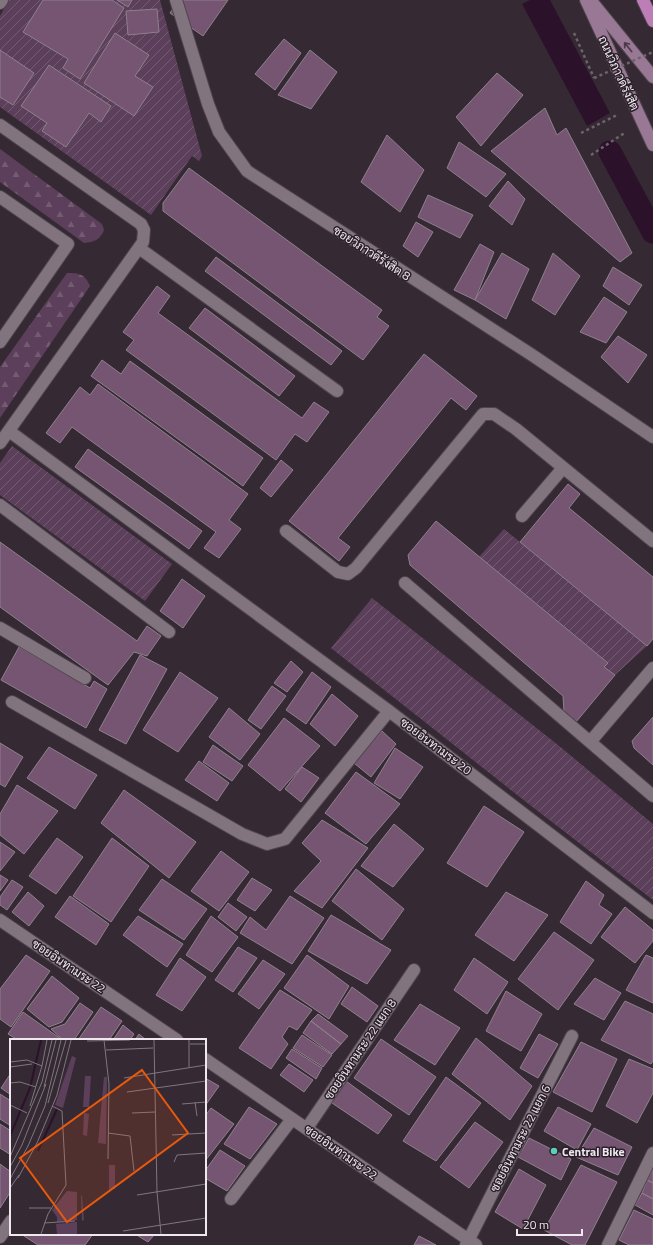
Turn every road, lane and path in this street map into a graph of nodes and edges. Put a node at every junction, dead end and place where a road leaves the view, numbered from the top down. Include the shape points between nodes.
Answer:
1 (2, 0) edge
2 (176, 0) edge
3 (586, 0) edge
4 (590, 0) edge
5 (643, 0) edge
6 (0, 3) edge
7 (653, 21) edge
8 (574, 33) dead end
9 (653, 52) edge
10 (653, 77) edge
11 (617, 115) dead end
12 (0, 125) edge
13 (626, 132) dead end
14 (581, 133) dead end
15 (653, 145) edge
16 (592, 155) dead end
17 (0, 197) edge
18 (139, 248) junction
19 (0, 342) edge
20 (337, 391) dead end
21 (9, 431) junction
22 (653, 437) edge
23 (0, 443) edge
24 (563, 468) junction
25 (0, 505) edge
26 (522, 516) dead end
27 (286, 531) dead end
28 (653, 541) edge
29 (405, 583) dead end
30 (0, 628) edge
31 (169, 632) dead end
32 (653, 668) edge
33 (85, 678) dead end
34 (12, 702) dead end
35 (390, 711) junction
36 (590, 742) junction
37 (653, 796) edge
38 (653, 913) edge
39 (0, 920) edge
40 (414, 970) dead end
41 (572, 1036) dead end
42 (176, 1039) edge
43 (206, 1060) edge
44 (292, 1118) junction
45 (306, 1128) junction
46 (653, 1153) edge
47 (231, 1199) dead end
48 (10, 1223) edge
49 (0, 1238) edge
50 (470, 1243) edge
51 (608, 1245) edge

1 - 6 street
2 - 22 street, ซอยวิภาวดีรังสิต 8 via 213,118 219,132 247,172 532,355
3 - 15 main road, ถนนวิภาวดีรังสิต
10 -> 4 main road
5 - 7 highway
8 - 9 path, bridge via 594,78
11 - 14 path
12 - 18 street via 141,224 144,242
13 - 16 path
17 - 19 street via 68,244
18 - 20 street
18 - 21 street
21 - 23 street
21 - 35 street, ซอยอินทามระ 20
24 - 26 street
24 - 27 street via 494,414 483,414 356,568 348,574 338,572
24 - 28 street
25 - 31 street
29 - 36 street
30 - 33 street
32 - 36 street
34 - 35 street via 242,834 267,844 285,839
35 - 38 street, ซอยอินทามระ 20
36 - 37 street
39 - 42 street, ซอยอินทามระ 22
40 - 45 street, ซอยอินทามระ 22 แยก 8
41 - 50 street, ซอยอินทามระ 22 แยก 6
43 - 44 street, ซอยอินทามระ 22
44 - 45 street, ซอยอินทามระ 22
44 - 47 street
45 - 50 street, ซอยอินทามระ 22
46 - 51 street
48 - 49 street

